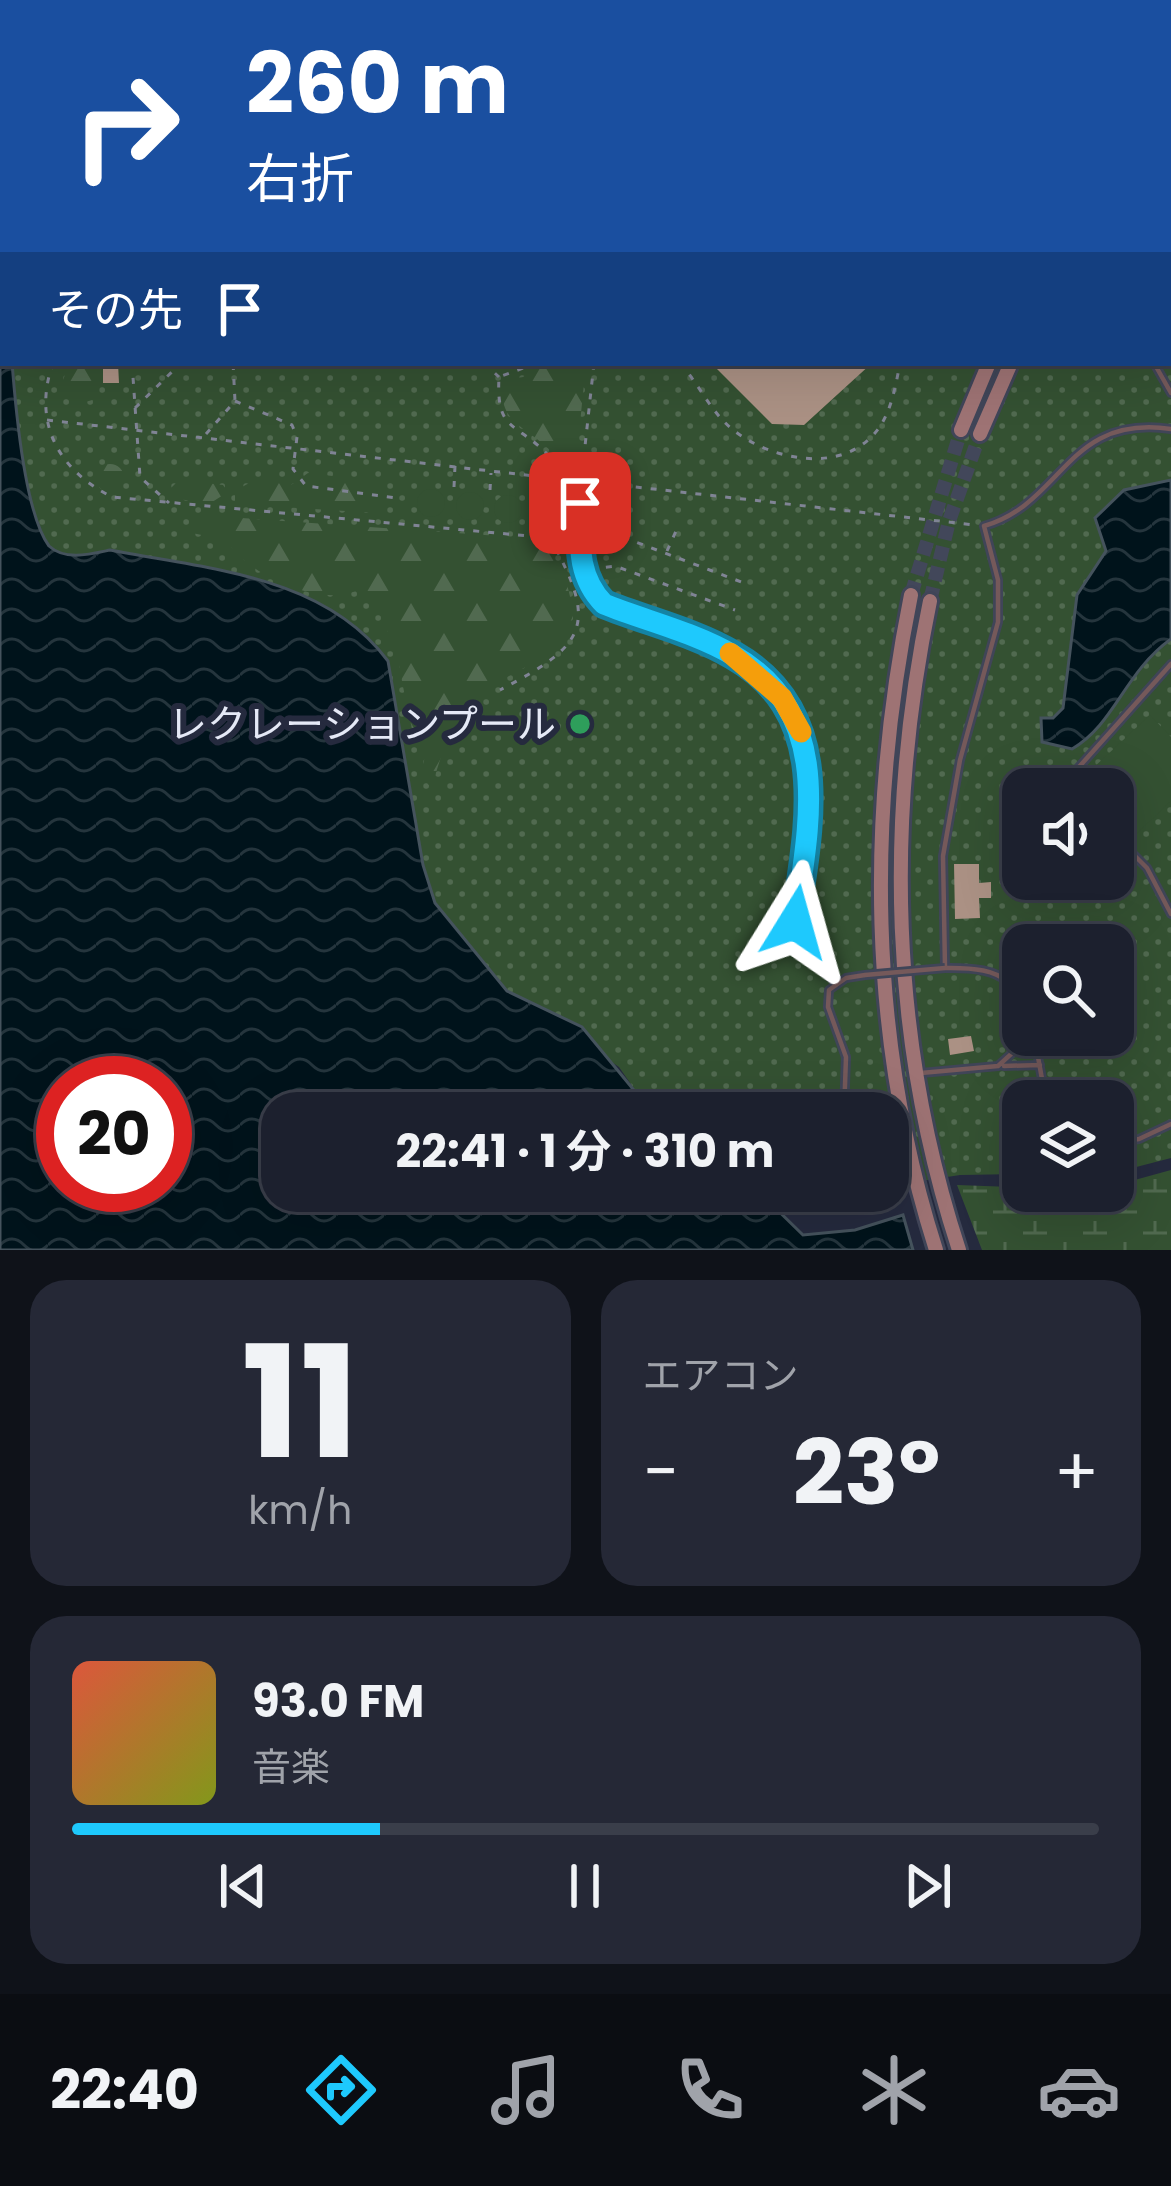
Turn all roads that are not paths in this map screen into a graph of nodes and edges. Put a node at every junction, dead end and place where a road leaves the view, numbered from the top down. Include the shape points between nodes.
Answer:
1 (988, 366) edge
2 (1010, 366) edge
3 (1156, 366) edge
4 (1171, 394) edge
5 (1171, 429) edge
6 (961, 430) tunnel mouth
7 (980, 434) tunnel mouth
8 (580, 481) road end
9 (911, 595) tunnel mouth
10 (930, 601) tunnel mouth
11 (1171, 664) edge
12 (1077, 768) edge
13 (1134, 855) edge
14 (1171, 914) edge
15 (945, 968) junction
16 (1002, 980) edge
17 (836, 982) junction
18 (1009, 1056) edge
19 (1038, 1056) edge
20 (1040, 1065) junction
21 (998, 1066) junction
22 (916, 1074) junction
23 (1042, 1080) edge
24 (845, 1092) edge
25 (1171, 1124) edge
26 (1134, 1140) edge
27 (937, 1250) edge
28 (959, 1250) edge

1 - 6 main road
2 - 7 main road
3 - 4 lane
5 - 15 lane via 1098,436 1018,516 984,526 998,580 998,622 943,856
8 - 17 lane via 583,574 604,604 734,655 782,698 803,735 812,769 795,922 807,958
9 - 27 main road via 889,732 880,874 900,1136
10 - 22 main road via 901,818 900,935
11 - 12 lane
13 - 14 lane
15 - 16 lane via 991,967
15 - 17 lane, bridge
17 - 24 lane via 828,1007 846,1057
18 - 21 lane
19 - 20 lane
20 - 21 lane
20 - 23 lane
21 - 22 lane
22 - 28 main road
25 - 26 lane

